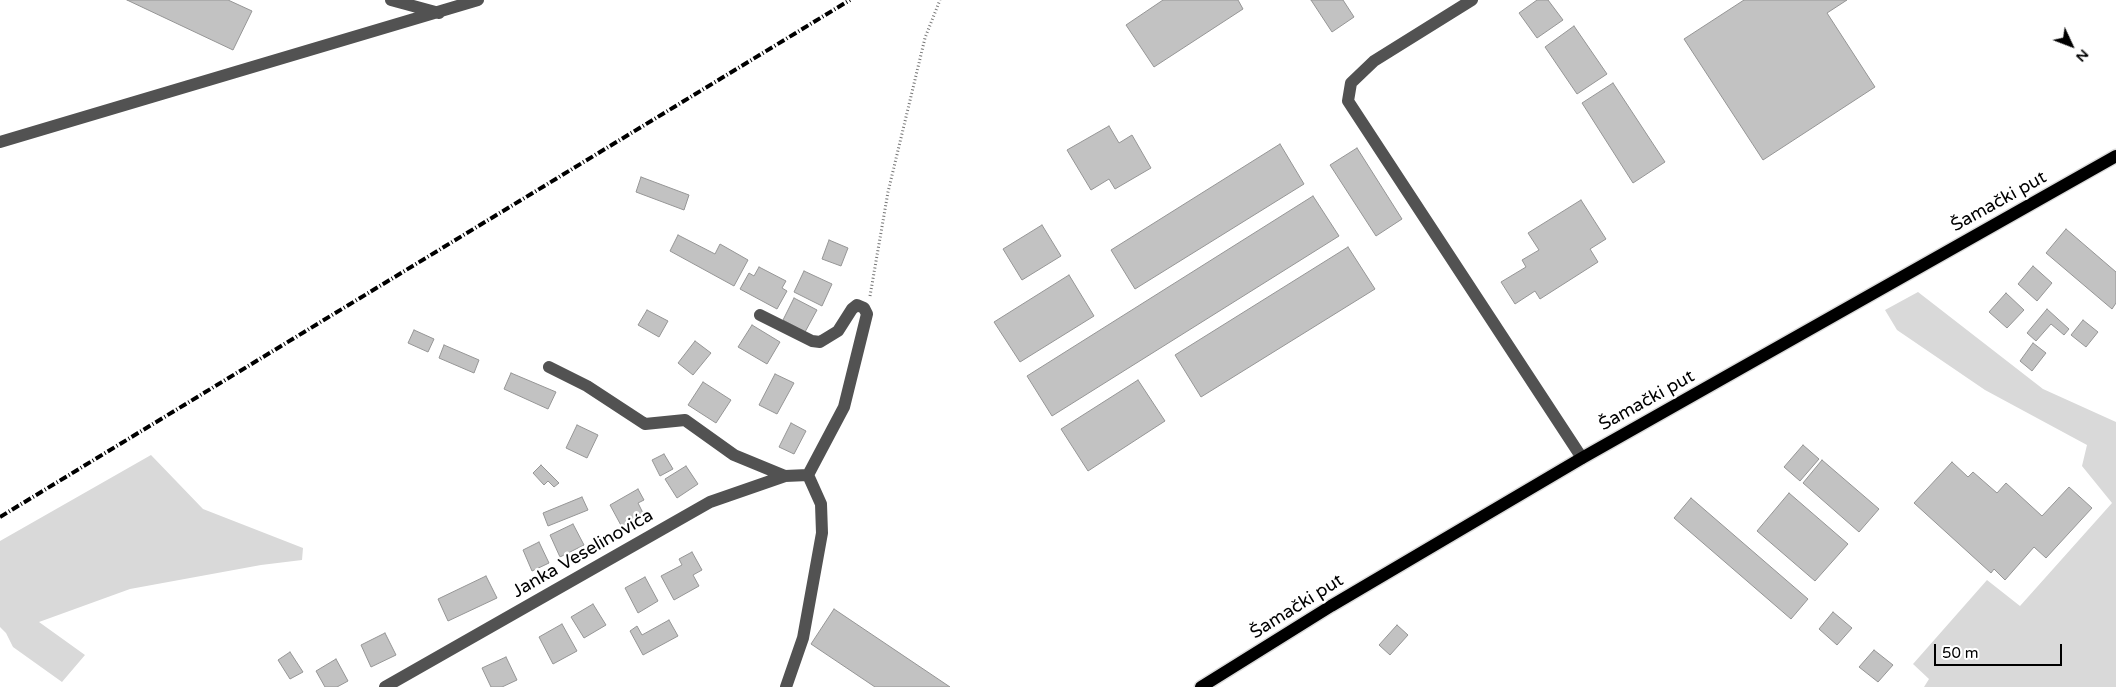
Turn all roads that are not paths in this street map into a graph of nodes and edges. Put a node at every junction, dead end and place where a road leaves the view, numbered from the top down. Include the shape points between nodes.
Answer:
1 (391, 0) edge
2 (478, 0) edge
3 (1472, 0) edge
4 (439, 12) junction
5 (0, 142) edge
6 (2116, 156) edge
7 (760, 315) dead end
8 (549, 366) dead end
9 (1582, 458) junction
10 (808, 475) junction
11 (785, 476) junction
12 (385, 687) edge
13 (786, 687) edge
14 (1201, 687) edge

1 - 4 street
2 - 4 street
3 - 9 street via 1374,61 1351,83 1348,101
4 - 5 street
6 - 9 main road, Šamački put
7 - 10 street via 820,342 838,331 857,305 867,314 844,407
8 - 11 street via 587,386 645,424 685,420 734,455
9 - 14 main road, Šamački put
10 - 11 street, Janka Veselinovića
10 - 13 street via 821,504 822,533 803,638
11 - 12 street, Janka Veselinovića via 710,502

